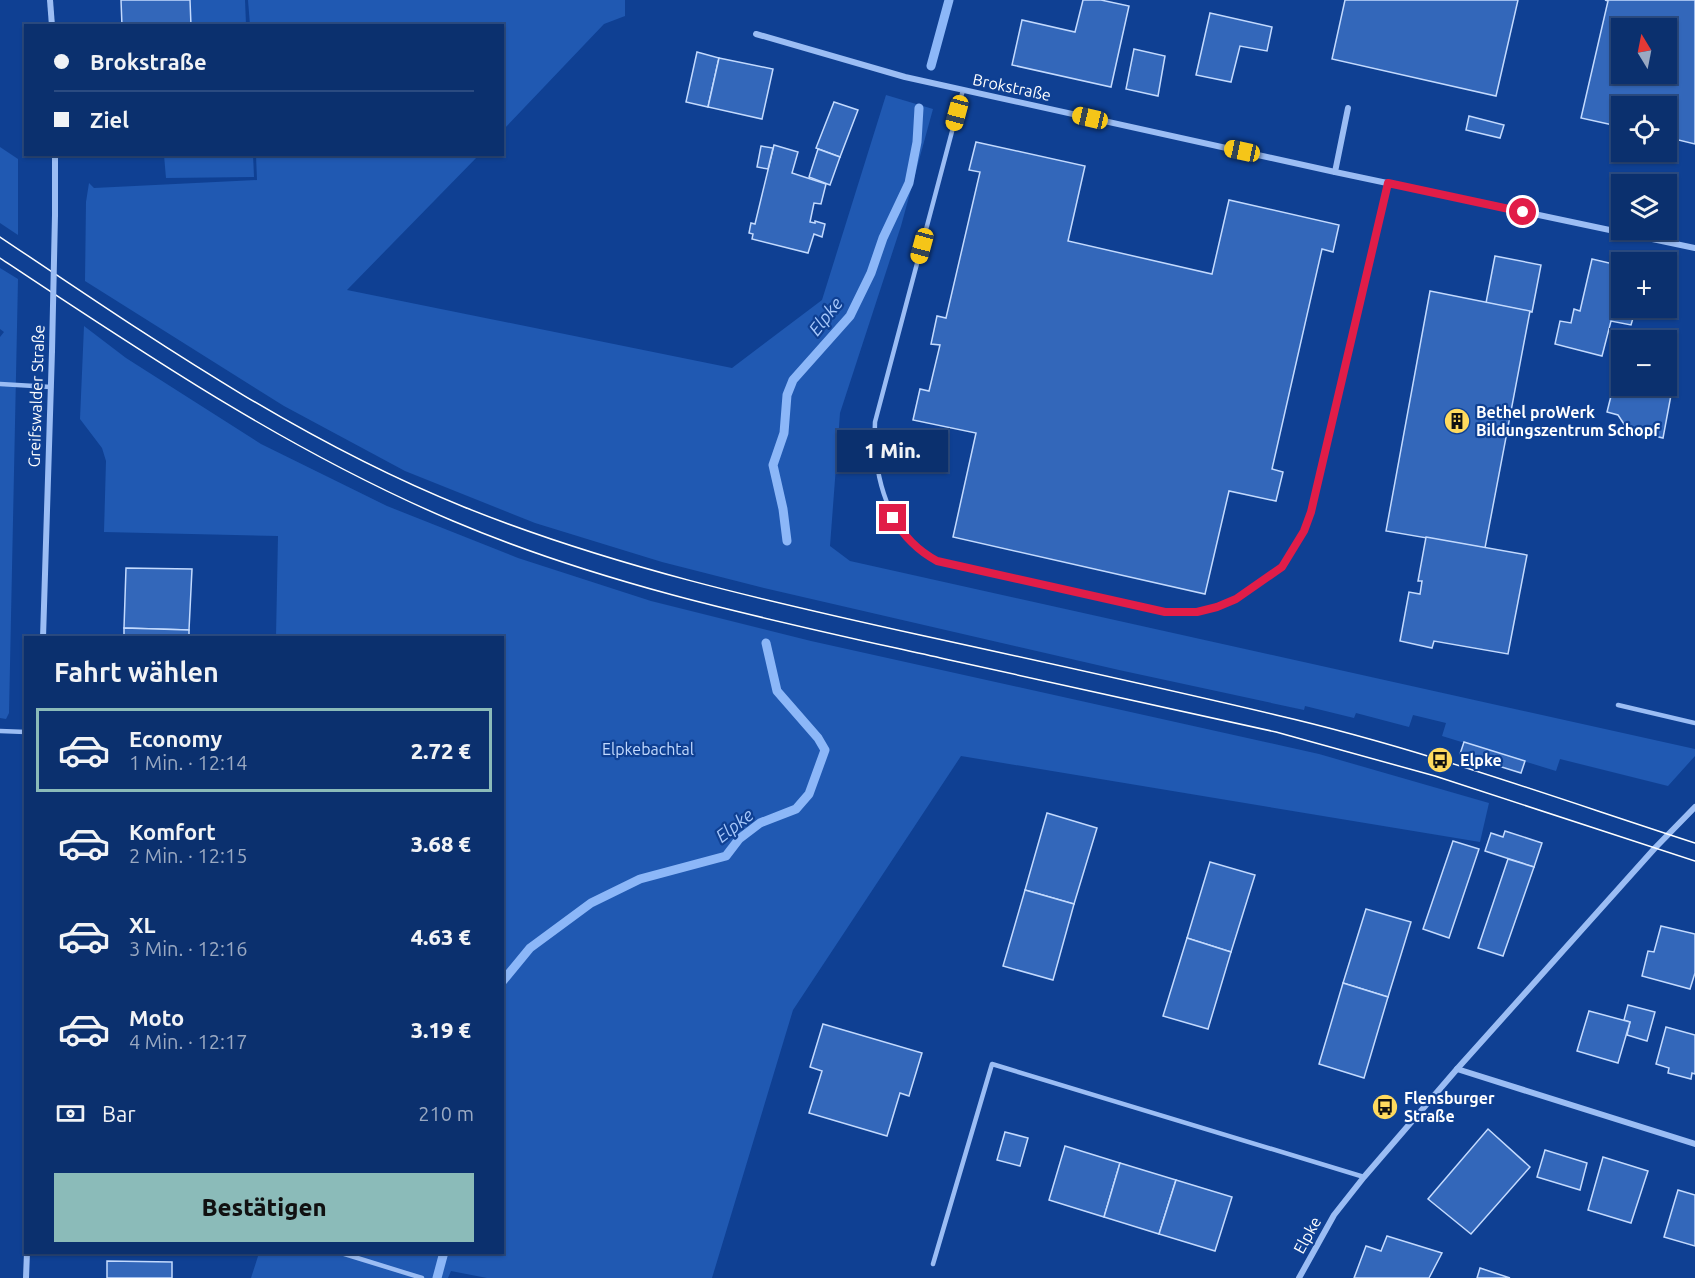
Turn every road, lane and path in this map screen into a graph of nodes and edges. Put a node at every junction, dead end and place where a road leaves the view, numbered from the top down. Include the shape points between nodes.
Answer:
1 (50, 0) edge
2 (52, 24) edge
3 (756, 34) dead end
4 (963, 90) junction
5 (1348, 108) dead end
6 (55, 156) edge
7 (1335, 172) junction
8 (1388, 183) junction
9 (1695, 248) edge
10 (0, 384) edge
11 (51, 387) junction
12 (43, 636) edge
13 (1618, 705) dead end
14 (1695, 723) edge
15 (0, 731) edge
16 (24, 732) edge
17 (1695, 807) edge
18 (1457, 1069) junction
19 (1695, 1144) edge
20 (1364, 1177) junction
21 (27, 1254) edge
22 (345, 1254) edge
23 (933, 1264) dead end
24 (420, 1277) edge
25 (26, 1278) edge
26 (1299, 1278) edge

1 - 2 street
3 - 4 street, Brokstraße
4 - 7 street, Brokstraße
4 - 8 lane via 875,422 876,461 886,502 911,543 937,561 1165,612 1197,612 1236,599 1282,567 1304,531
5 - 7 street
6 - 11 street, Greifswalder Straße, bridge
7 - 8 street, Brokstraße
8 - 9 street, Brokstraße
10 - 11 lane
11 - 12 street, Greifswalder Straße
13 - 14 lane
15 - 16 lane
17 - 18 street, Elpke
18 - 19 street
18 - 20 street, Elpke
20 - 23 lane via 992,1064
20 - 26 street, Elpke via 1334,1215
21 - 25 street
22 - 24 lane

